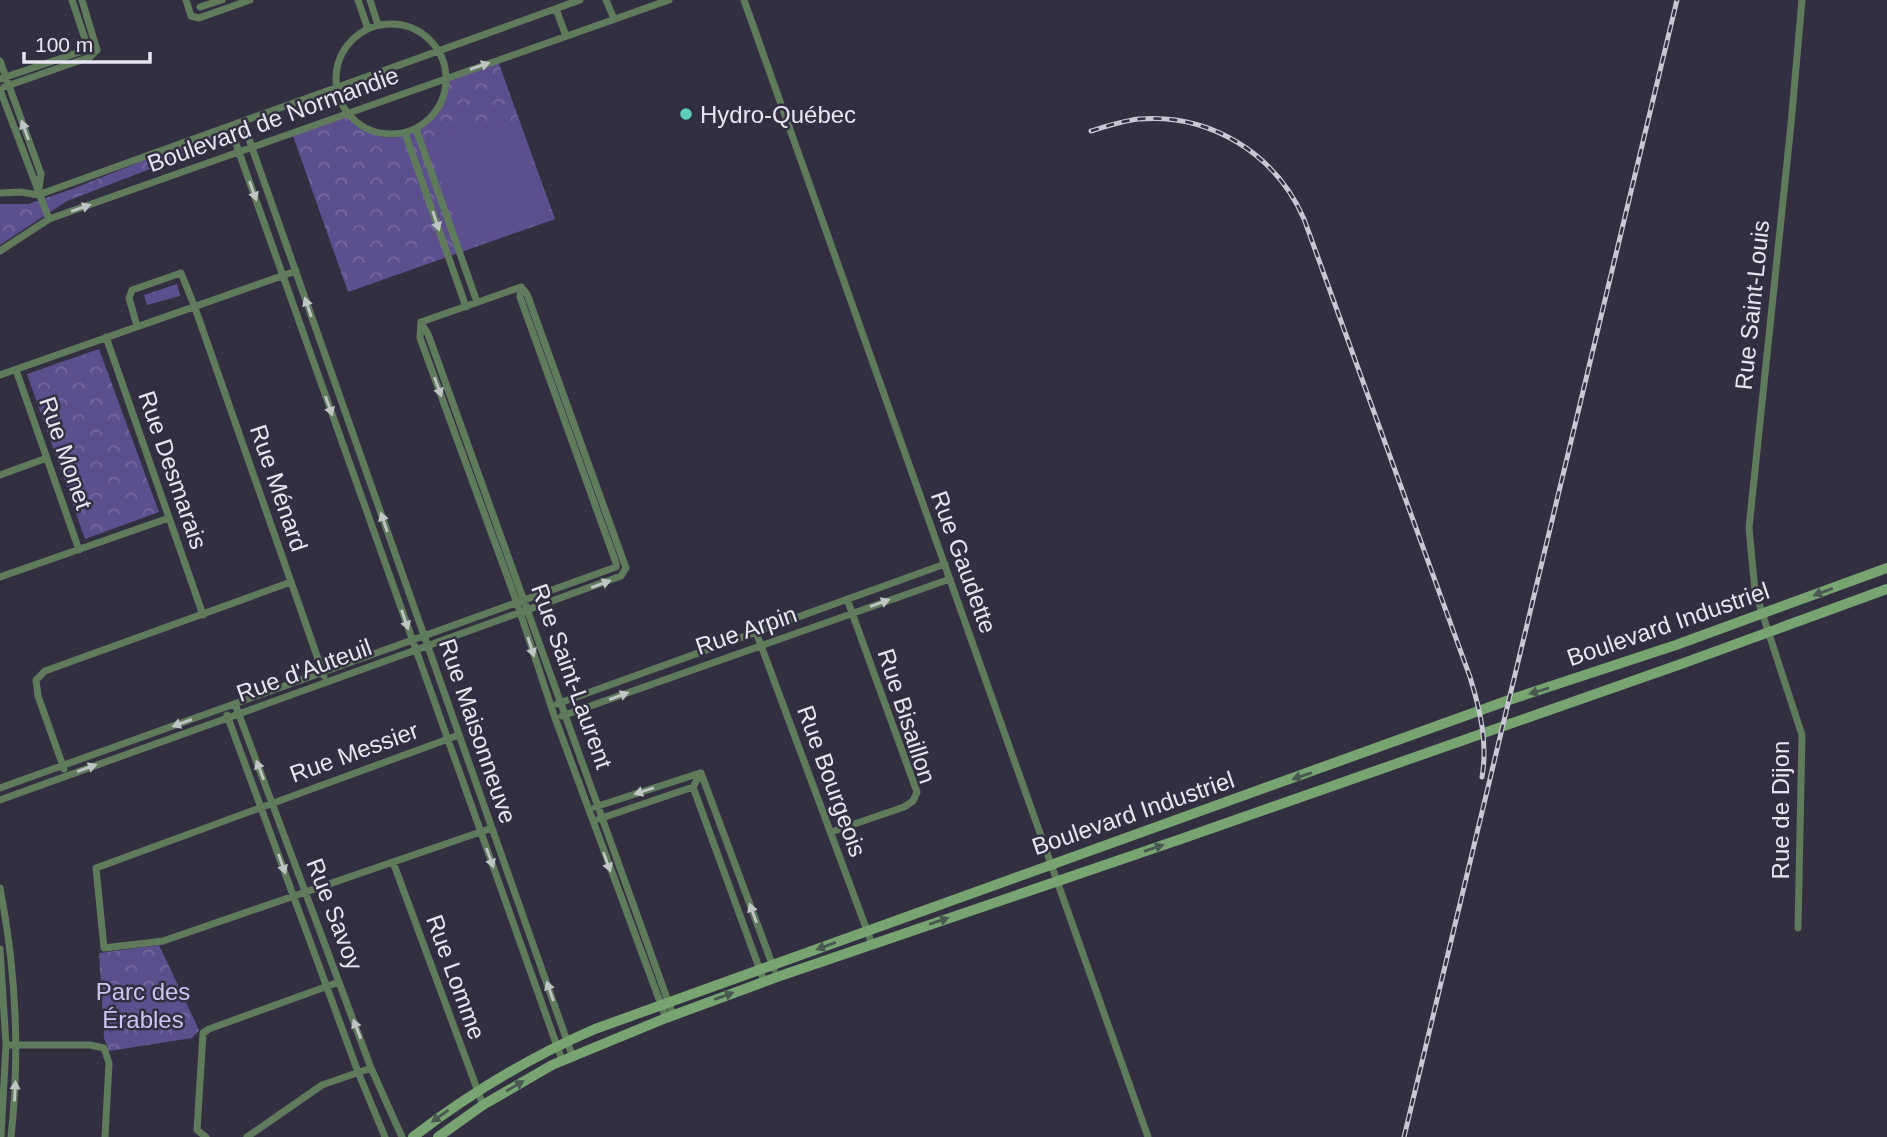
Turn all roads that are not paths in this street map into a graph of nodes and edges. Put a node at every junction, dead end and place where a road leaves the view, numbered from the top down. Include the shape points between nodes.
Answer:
1 (72, 0) edge
2 (82, 0) edge
3 (186, 0) edge
4 (222, 0) edge
5 (250, 0) edge
6 (358, 0) edge
7 (370, 0) edge
8 (580, 0) edge
9 (606, 0) edge
10 (669, 0) edge
11 (744, 0) edge
12 (1802, 0) edge
13 (198, 4) edge
14 (556, 9) junction
15 (191, 16) junction
16 (614, 19) junction
17 (378, 25) junction
18 (368, 29) junction
19 (566, 36) junction
20 (87, 45) junction
21 (97, 50) junction
22 (438, 50) junction
23 (0, 61) edge
24 (447, 78) junction
25 (3, 84) edge
26 (336, 87) junction
27 (347, 113) junction
28 (243, 122) junction
29 (230, 127) junction
30 (416, 129) junction
31 (405, 133) junction
32 (252, 149) junction
33 (240, 153) junction
34 (434, 181) junction
35 (423, 185) junction
36 (0, 193) edge
37 (38, 195) junction
38 (48, 219) junction
39 (0, 251) edge
40 (296, 271) junction
41 (283, 275) junction
42 (521, 286) junction
43 (477, 302) junction
44 (194, 305) junction
45 (466, 307) junction
46 (137, 326) junction
47 (107, 337) junction
48 (327, 359) junction
49 (314, 364) junction
50 (16, 370) junction
51 (0, 375) edge
52 (573, 431) junction
53 (361, 456) junction
54 (47, 458) junction
55 (349, 461) junction
56 (0, 475) edge
57 (169, 518) junction
58 (393, 548) junction
59 (79, 550) junction
60 (382, 553) junction
61 (945, 564) junction
62 (615, 567) junction
63 (1886, 572) edge
64 (623, 573) junction
65 (0, 577) edge
66 (950, 579) junction
67 (291, 582) junction
68 (1887, 589) edge
69 (847, 600) junction
70 (521, 601) junction
71 (524, 611) junction
72 (852, 613) junction
73 (1762, 614) junction
74 (203, 615) junction
75 (756, 632) junction
76 (1768, 632) junction
77 (424, 636) junction
78 (412, 640) junction
79 (761, 645) junction
80 (1676, 645) junction
81 (428, 646) junction
82 (416, 650) junction
83 (1681, 664) junction
84 (323, 672) junction
85 (1598, 672) junction
86 (327, 683) junction
87 (1590, 695) junction
88 (561, 703) junction
89 (235, 704) junction
90 (551, 706) junction
91 (225, 707) junction
92 (239, 714) junction
93 (565, 715) junction
94 (229, 718) junction
95 (555, 718) junction
96 (460, 735) junction
97 (448, 739) junction
98 (1336, 764) junction
99 (63, 766) junction
100 (701, 772) junction
101 (67, 776) junction
102 (1339, 783) junction
103 (693, 787) junction
104 (0, 788) edge
105 (0, 800) edge
106 (1234, 800) junction
107 (272, 802) junction
108 (261, 806) junction
109 (598, 806) junction
110 (588, 809) junction
111 (602, 818) junction
112 (1237, 819) junction
113 (1177, 820) junction
114 (592, 821) junction
115 (492, 828) junction
116 (481, 832) junction
117 (831, 832) junction
118 (1181, 839) junction
119 (733, 860) junction
120 (393, 862) junction
121 (721, 864) junction
122 (1051, 864) junction
123 (1057, 881) junction
124 (0, 888) edge
125 (305, 891) junction
126 (293, 895) junction
127 (631, 898) junction
128 (622, 901) junction
129 (527, 926) junction
130 (1798, 928) dead end
131 (515, 930) junction
132 (868, 931) junction
133 (873, 943) junction
134 (0, 949) edge
135 (772, 965) junction
136 (759, 969) junction
137 (777, 977) junction
138 (764, 981) junction
139 (340, 982) junction
140 (327, 986) junction
141 (664, 1003) junction
142 (669, 1016) junction
143 (568, 1041) junction
144 (6, 1045) junction
145 (15, 1046) junction
146 (556, 1046) junction
147 (572, 1055) junction
148 (562, 1060) junction
149 (372, 1068) junction
150 (358, 1072) junction
151 (477, 1091) junction
152 (482, 1105) junction
153 (196, 1134) edge
154 (1, 1137) edge
155 (10, 1137) edge
156 (105, 1137) edge
157 (206, 1137) edge
158 (247, 1137) edge
159 (385, 1137) edge
160 (402, 1137) edge
161 (413, 1137) edge
162 (438, 1137) edge
163 (1148, 1137) edge

1 - 20 street
2 - 21 street
3 - 15 street
4 - 13 street
5 - 15 street via 199,18
6 - 18 street
7 - 17 street
8 - 14 street, Boulevard de Normandie
9 - 16 street
10 - 16 street, Boulevard de Normandie
11 - 61 street, Rue Gaudette
12 - 73 street, Rue Saint-Louis via 1749,528
13 - 15 street
14 - 19 street
14 - 22 street, Boulevard de Normandie
16 - 19 street, Boulevard de Normandie
17 - 18 street
17 - 22 street via 414,29
18 - 26 street via 345,48
24 -> 19 street, Boulevard de Normandie
20 - 21 street
20 - 25 street via 83,51
21 - 25 street via 90,57
22 - 24 street
22 - 26 street, Boulevard de Normandie
23 - 25 street
24 - 27 street, Boulevard de Normandie
24 - 30 street via 439,108
25 - 37 street
26 - 27 street
26 - 28 street, Boulevard de Normandie
27 - 31 street via 373,132
27 - 32 street, Boulevard de Normandie
28 - 29 street, Boulevard de Normandie
28 - 32 street, Rue Maisonneuve
29 - 33 street, Rue Maisonneuve
29 - 37 street, Boulevard de Normandie
30 - 31 street
30 - 34 street
31 - 35 street
32 - 33 street, Boulevard de Normandie
32 - 40 street, Rue Maisonneuve
38 -> 33 street, Boulevard de Normandie
33 -> 41 street, Rue Maisonneuve
34 - 35 street
34 - 43 street
35 -> 45 street
36 - 37 street, Boulevard de Normandie
37 - 38 street
38 - 39 street, Boulevard de Normandie
40 - 41 street
48 -> 40 street, Rue Maisonneuve
41 - 44 street
41 - 49 street, Rue Maisonneuve
42 - 43 street, Rue Saint-Laurent
42 - 52 street
42 - 52 street via 520,297
43 - 45 street, Rue Saint-Laurent
44 - 46 street
44 - 46 street, Rue Ménard via 181,273 132,289
44 - 67 street, Rue Ménard
45 - 70 street, Rue Saint-Laurent via 421,322 419,338
46 - 47 street
47 - 50 street
47 - 57 street, Rue Desmarais
48 - 49 street
48 - 53 street, Rue Maisonneuve
49 -> 55 street, Rue Maisonneuve
50 - 51 street
50 - 54 street, Rue Monet
52 - 62 street
52 - 64 street
53 - 55 street
58 -> 53 street, Rue Maisonneuve
54 - 56 street
54 - 59 street, Rue Monet
55 - 60 street, Rue Maisonneuve
57 - 59 street
57 - 74 street, Rue Desmarais
58 - 60 street
58 - 77 street, Rue Maisonneuve
59 - 65 street
60 -> 78 street, Rue Maisonneuve
61 - 66 street, Rue Gaudette
61 - 69 street, Rue Arpin
62 - 64 street
62 - 70 street, Rue d'Auteuil
63 -> 73 street, Boulevard Industriel
71 -> 64 street, Rue d'Auteuil
72 -> 66 street, Rue Arpin
66 - 122 street, Rue Gaudette
67 - 74 street
67 - 84 street, Rue Ménard
68 - 76 street, Boulevard Industriel
69 - 72 street, Rue Bisaillon
69 - 75 street, Rue Arpin
70 - 71 street, Rue Saint-Laurent
70 - 77 street, Rue d'Auteuil
71 - 81 street, Rue d'Auteuil
71 - 88 street, Rue Saint-Laurent
71 -> 90 street, Rue Saint-Laurent
72 - 79 street, Rue Arpin
72 - 117 street, Rue Bisaillon via 917,792 904,807
73 - 76 street, Rue de Dijon
73 - 80 street, Boulevard Industriel
74 - 99 street via 45,671 36,680
75 - 79 street, Rue Bourgeois
75 - 88 street, Rue Arpin
76 - 83 street, Boulevard Industriel
76 - 130 street, Rue de Dijon via 1802,735
77 - 78 street, Rue d'Auteuil
77 - 81 street, Rue Maisonneuve
78 - 82 street, Rue Maisonneuve
78 - 84 street, Rue d'Auteuil
93 -> 79 street, Rue Arpin
79 - 117 street, Rue Bourgeois
80 - 83 street
80 - 85 street, Boulevard Industriel
81 - 82 street, Rue d'Auteuil
81 - 96 street, Rue Maisonneuve
82 - 86 street, Rue d'Auteuil
82 - 97 street, Rue Maisonneuve
83 - 87 street, Boulevard Industriel
84 - 86 street, Rue Ménard
84 - 89 street, Rue d'Auteuil
85 - 87 street
85 -> 98 street, Boulevard Industriel
86 - 92 street, Rue d'Auteuil
87 - 102 street, Boulevard Industriel
88 - 90 street, Rue Arpin
88 - 93 street, Rue Saint-Laurent
89 - 91 street, Rue d'Auteuil
89 - 92 street, Rue Savoy
90 - 95 street, Rue Saint-Laurent
91 - 94 street, Rue Savoy
91 -> 99 street, Rue d'Auteuil
92 - 94 street, Rue d'Auteuil
107 -> 92 street, Rue Savoy
93 - 95 street, Rue Arpin
93 - 109 street, Rue Saint-Laurent
101 -> 94 street, Rue d'Auteuil
94 - 108 street, Rue Savoy
95 - 110 street, Rue Saint-Laurent
96 - 97 street, Rue Messier
96 - 115 street, Rue Maisonneuve
97 - 107 street, Rue Messier
97 - 116 street, Rue Maisonneuve
98 - 102 street
98 -> 106 street, Boulevard Industriel
99 - 101 street
99 - 104 street, Rue d'Auteuil
100 - 103 street
100 -> 109 street
100 - 119 street
101 - 105 street, Rue d'Auteuil
102 - 112 street, Boulevard Industriel
103 - 111 street
103 - 121 street
106 - 112 street
106 - 113 street, Boulevard Industriel
107 - 108 street, Rue Messier
107 - 125 street, Rue Savoy
108 -> 126 street, Rue Savoy
108 - 126 street, Rue Messier via 96,868 104,948 163,941
109 - 110 street
109 - 111 street, Rue Saint-Laurent
110 - 114 street, Rue Saint-Laurent
111 - 114 street
111 - 127 street, Rue Saint-Laurent
112 - 118 street, Boulevard Industriel
113 - 118 street
113 - 122 street, Boulevard Industriel
114 -> 128 street, Rue Saint-Laurent
115 - 116 street
115 - 129 street, Rue Maisonneuve
116 - 120 street
116 -> 131 street, Rue Maisonneuve
117 - 132 street, Rue Bourgeois
123 -> 118 street, Boulevard Industriel
119 - 121 street
135 -> 119 street
120 - 125 street
120 - 151 street, Rue Lomme
121 - 136 street
122 - 123 street, Rue Gaudette
122 - 132 street, Boulevard Industriel
133 -> 123 street, Boulevard Industriel
123 - 163 street, Rue Gaudette
124 - 145 street via 12,972
125 - 126 street
125 - 139 street, Rue Savoy
126 - 140 street, Rue Savoy
127 - 128 street
127 - 141 street, Rue Saint-Laurent
128 - 141 street, Rue Saint-Laurent
129 - 131 street
143 -> 129 street, Rue Maisonneuve
131 - 146 street, Rue Maisonneuve
132 - 133 street, Rue Bourgeois
132 -> 135 street, Boulevard Industriel
133 - 137 street, Boulevard Industriel
134 - 144 street
135 - 136 street, Boulevard Industriel
135 - 137 street
136 - 138 street
136 - 141 street, Boulevard Industriel
137 - 138 street, Boulevard Industriel
142 -> 138 street, Boulevard Industriel
139 - 140 street
149 -> 139 street, Rue Savoy
140 - 150 street, Rue Savoy
140 - 153 street via 204,1034
141 - 142 street, Rue Saint-Laurent
141 - 143 street, Boulevard Industriel
142 - 147 street, Boulevard Industriel
143 - 146 street, Boulevard Industriel
143 - 147 street, Rue Maisonneuve
144 - 145 street
144 - 154 street
155 -> 145 street
145 - 156 street via 90,1045 106,1050
146 - 148 street, Rue Maisonneuve
146 - 151 street, Boulevard Industriel
147 - 148 street, Boulevard Industriel
152 -> 148 street, Boulevard Industriel
149 - 150 street
149 - 160 street, Rue Savoy
150 - 158 street via 322,1086
150 - 159 street, Rue Savoy
151 - 152 street, Rue Lomme
151 -> 161 street, Boulevard Industriel
152 - 162 street, Boulevard Industriel
153 - 157 street

